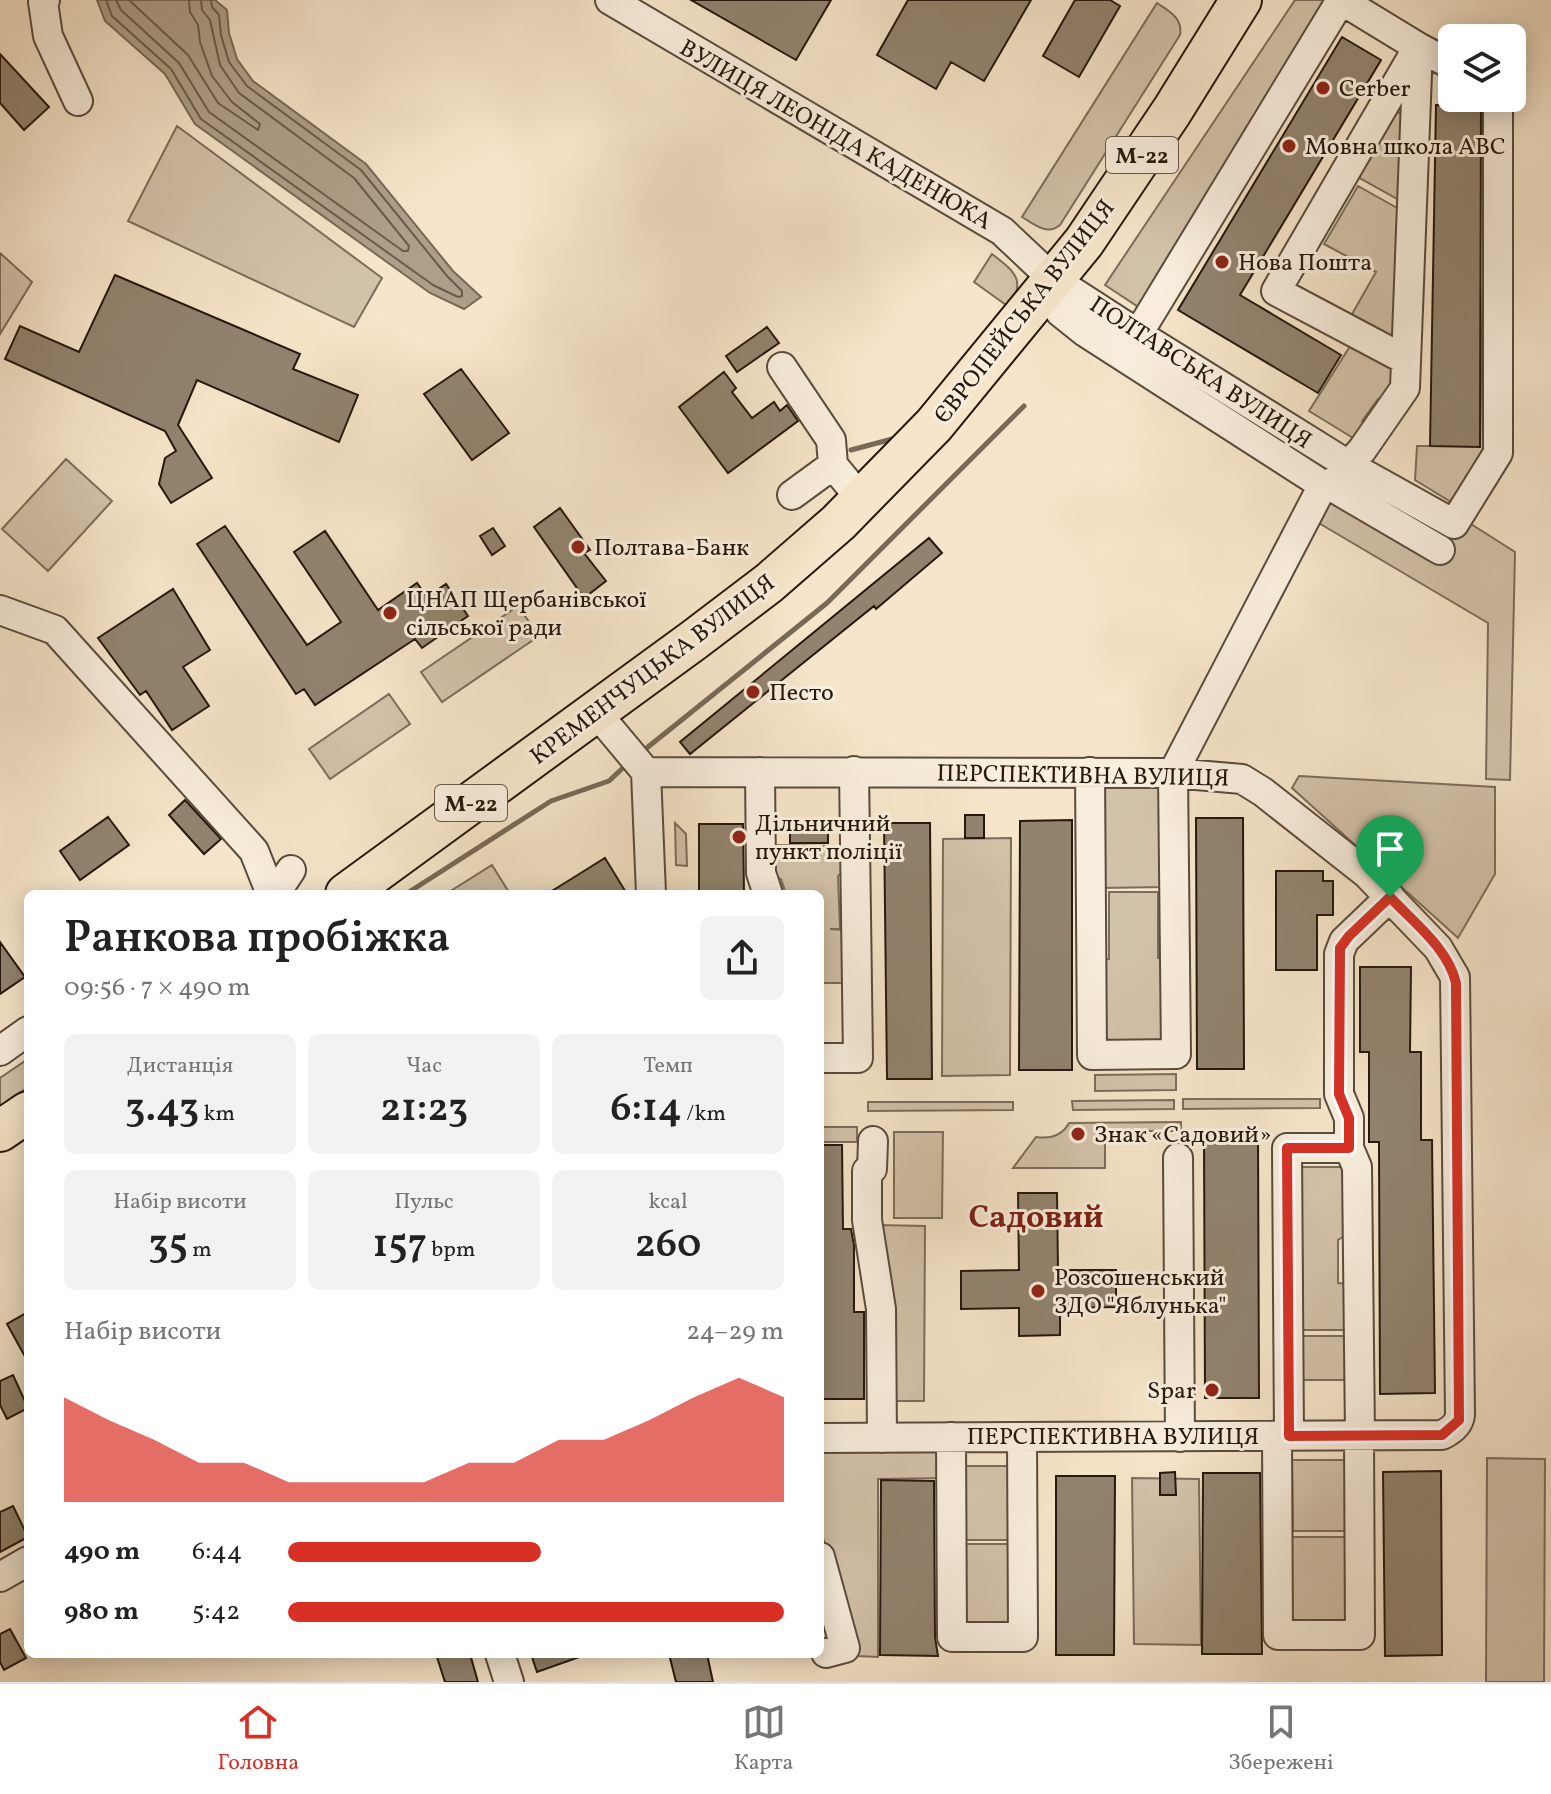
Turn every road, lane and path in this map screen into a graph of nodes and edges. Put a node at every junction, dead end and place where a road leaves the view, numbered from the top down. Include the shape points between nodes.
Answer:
1 (45, 0) edge
2 (610, 0) edge
3 (1241, 0) edge
4 (1341, 0) edge
5 (1418, 47) junction
6 (1438, 58) edge
7 (78, 101) dead end
8 (1498, 112) edge
9 (1057, 295) junction
10 (1093, 321) junction
11 (1138, 334) junction
12 (1406, 360) junction
13 (782, 367) dead end
14 (833, 465) junction
15 (1350, 466) junction
16 (1323, 485) junction
17 (792, 495) dead end
18 (849, 511) junction
19 (1440, 550) dead end
20 (0, 610) edge
21 (595, 711) junction
22 (854, 771) junction
23 (646, 772) junction
24 (760, 772) junction
25 (1090, 772) junction
26 (1173, 773) junction
27 (291, 870) dead end
28 (271, 890) edge
29 (276, 890) edge
30 (351, 890) edge
31 (651, 890) edge
32 (767, 890) edge
33 (1390, 897) junction
34 (24, 1034) edge
35 (0, 1051) edge
36 (824, 1058) edge
37 (24, 1112) edge
38 (0, 1114) edge
39 (24, 1115) edge
40 (0, 1131) edge
41 (873, 1141) dead end
42 (1349, 1148) junction
43 (1178, 1158) dead end
44 (1359, 1435) junction
45 (1283, 1436) junction
46 (951, 1437) junction
47 (1022, 1437) junction
48 (1180, 1437) junction
49 (824, 1438) edge
50 (882, 1438) junction
51 (24, 1563) edge
52 (824, 1572) edge
53 (0, 1577) edge
54 (826, 1653) dead end
55 (501, 1658) edge
56 (509, 1682) edge

1 - 7 street via 48,36
2 - 9 street, ВУЛИЦЯ ЛЕОНІДА КАДЕНЮКА via 1002,231
3 - 9 highway, ЄВРОПЕЙСЬКА ВУЛИЦЯ / М-22 via 1084,242
4 - 5 street
4 - 11 street
5 - 6 street
5 - 12 street
5 - 12 street via 1276,291
8 - 15 street, ПОЛТАВСЬКА ВУЛИЦЯ via 1498,453 1454,524
9 - 10 street, ПОЛТАВСЬКА ВУЛИЦЯ
9 - 18 highway, ЄВРОПЕЙСЬКА ВУЛИЦЯ / М-22
10 - 11 street, ПОЛТАВСЬКА ВУЛИЦЯ
10 - 16 street
11 - 15 street, ПОЛТАВСЬКА ВУЛИЦЯ
12 - 15 street via 1405,388
13 - 14 street via 831,440
14 - 17 street
14 - 18 street
15 - 16 street
16 - 19 street
16 - 26 street
18 - 21 highway, КРЕМЕНЧУЦЬКА ВУЛИЦЯ / М-22 via 757,592
20 - 28 street via 55,630 254,851
21 - 23 street
21 - 30 highway, КРЕМЕНЧУЦЬКА ВУЛИЦЯ / М-22
22 - 24 street, ПЕРСПЕКТИВНА ВУЛИЦЯ
22 - 25 street, ПЕРСПЕКТИВНА ВУЛИЦЯ
22 - 36 street via 858,1058
23 - 24 street, ПЕРСПЕКТИВНА ВУЛИЦЯ
23 - 31 street
24 - 32 street via 761,873
25 - 26 street, ПЕРСПЕКТИВНА ВУЛИЦЯ
25 - 26 street via 1092,1055 1176,1054
26 - 33 street, ПЕРСПЕКТИВНА ВУЛИЦЯ via 1232,776 1248,782
27 - 29 street
33 - 42 street via 1340,948 1339,1094 1349,1118
33 - 44 street, ПЕРСПЕКТИВНА ВУЛИЦЯ via 1438,948 1456,983 1460,1415 1442,1435
34 - 35 street
37 - 38 street
39 - 40 highway
41 - 50 street via 867,1220 881,1309
42 - 44 street via 1357,1167
42 - 45 street via 1287,1148
43 - 48 street
44 - 45 street, ПЕРСПЕКТИВНА ВУЛИЦЯ
44 - 45 street via 1360,1635 1278,1635
45 - 48 street, ПЕРСПЕКТИВНА ВУЛИЦЯ
46 - 47 street, ПЕРСПЕКТИВНА ВУЛИЦЯ
46 - 47 street via 952,1637 1023,1637
46 - 50 street, ПЕРСПЕКТИВНА ВУЛИЦЯ
47 - 48 street, ПЕРСПЕКТИВНА ВУЛИЦЯ
49 - 50 street, ПЕРСПЕКТИВНА ВУЛИЦЯ
51 - 53 street
52 - 54 street via 845,1648
55 - 56 street

